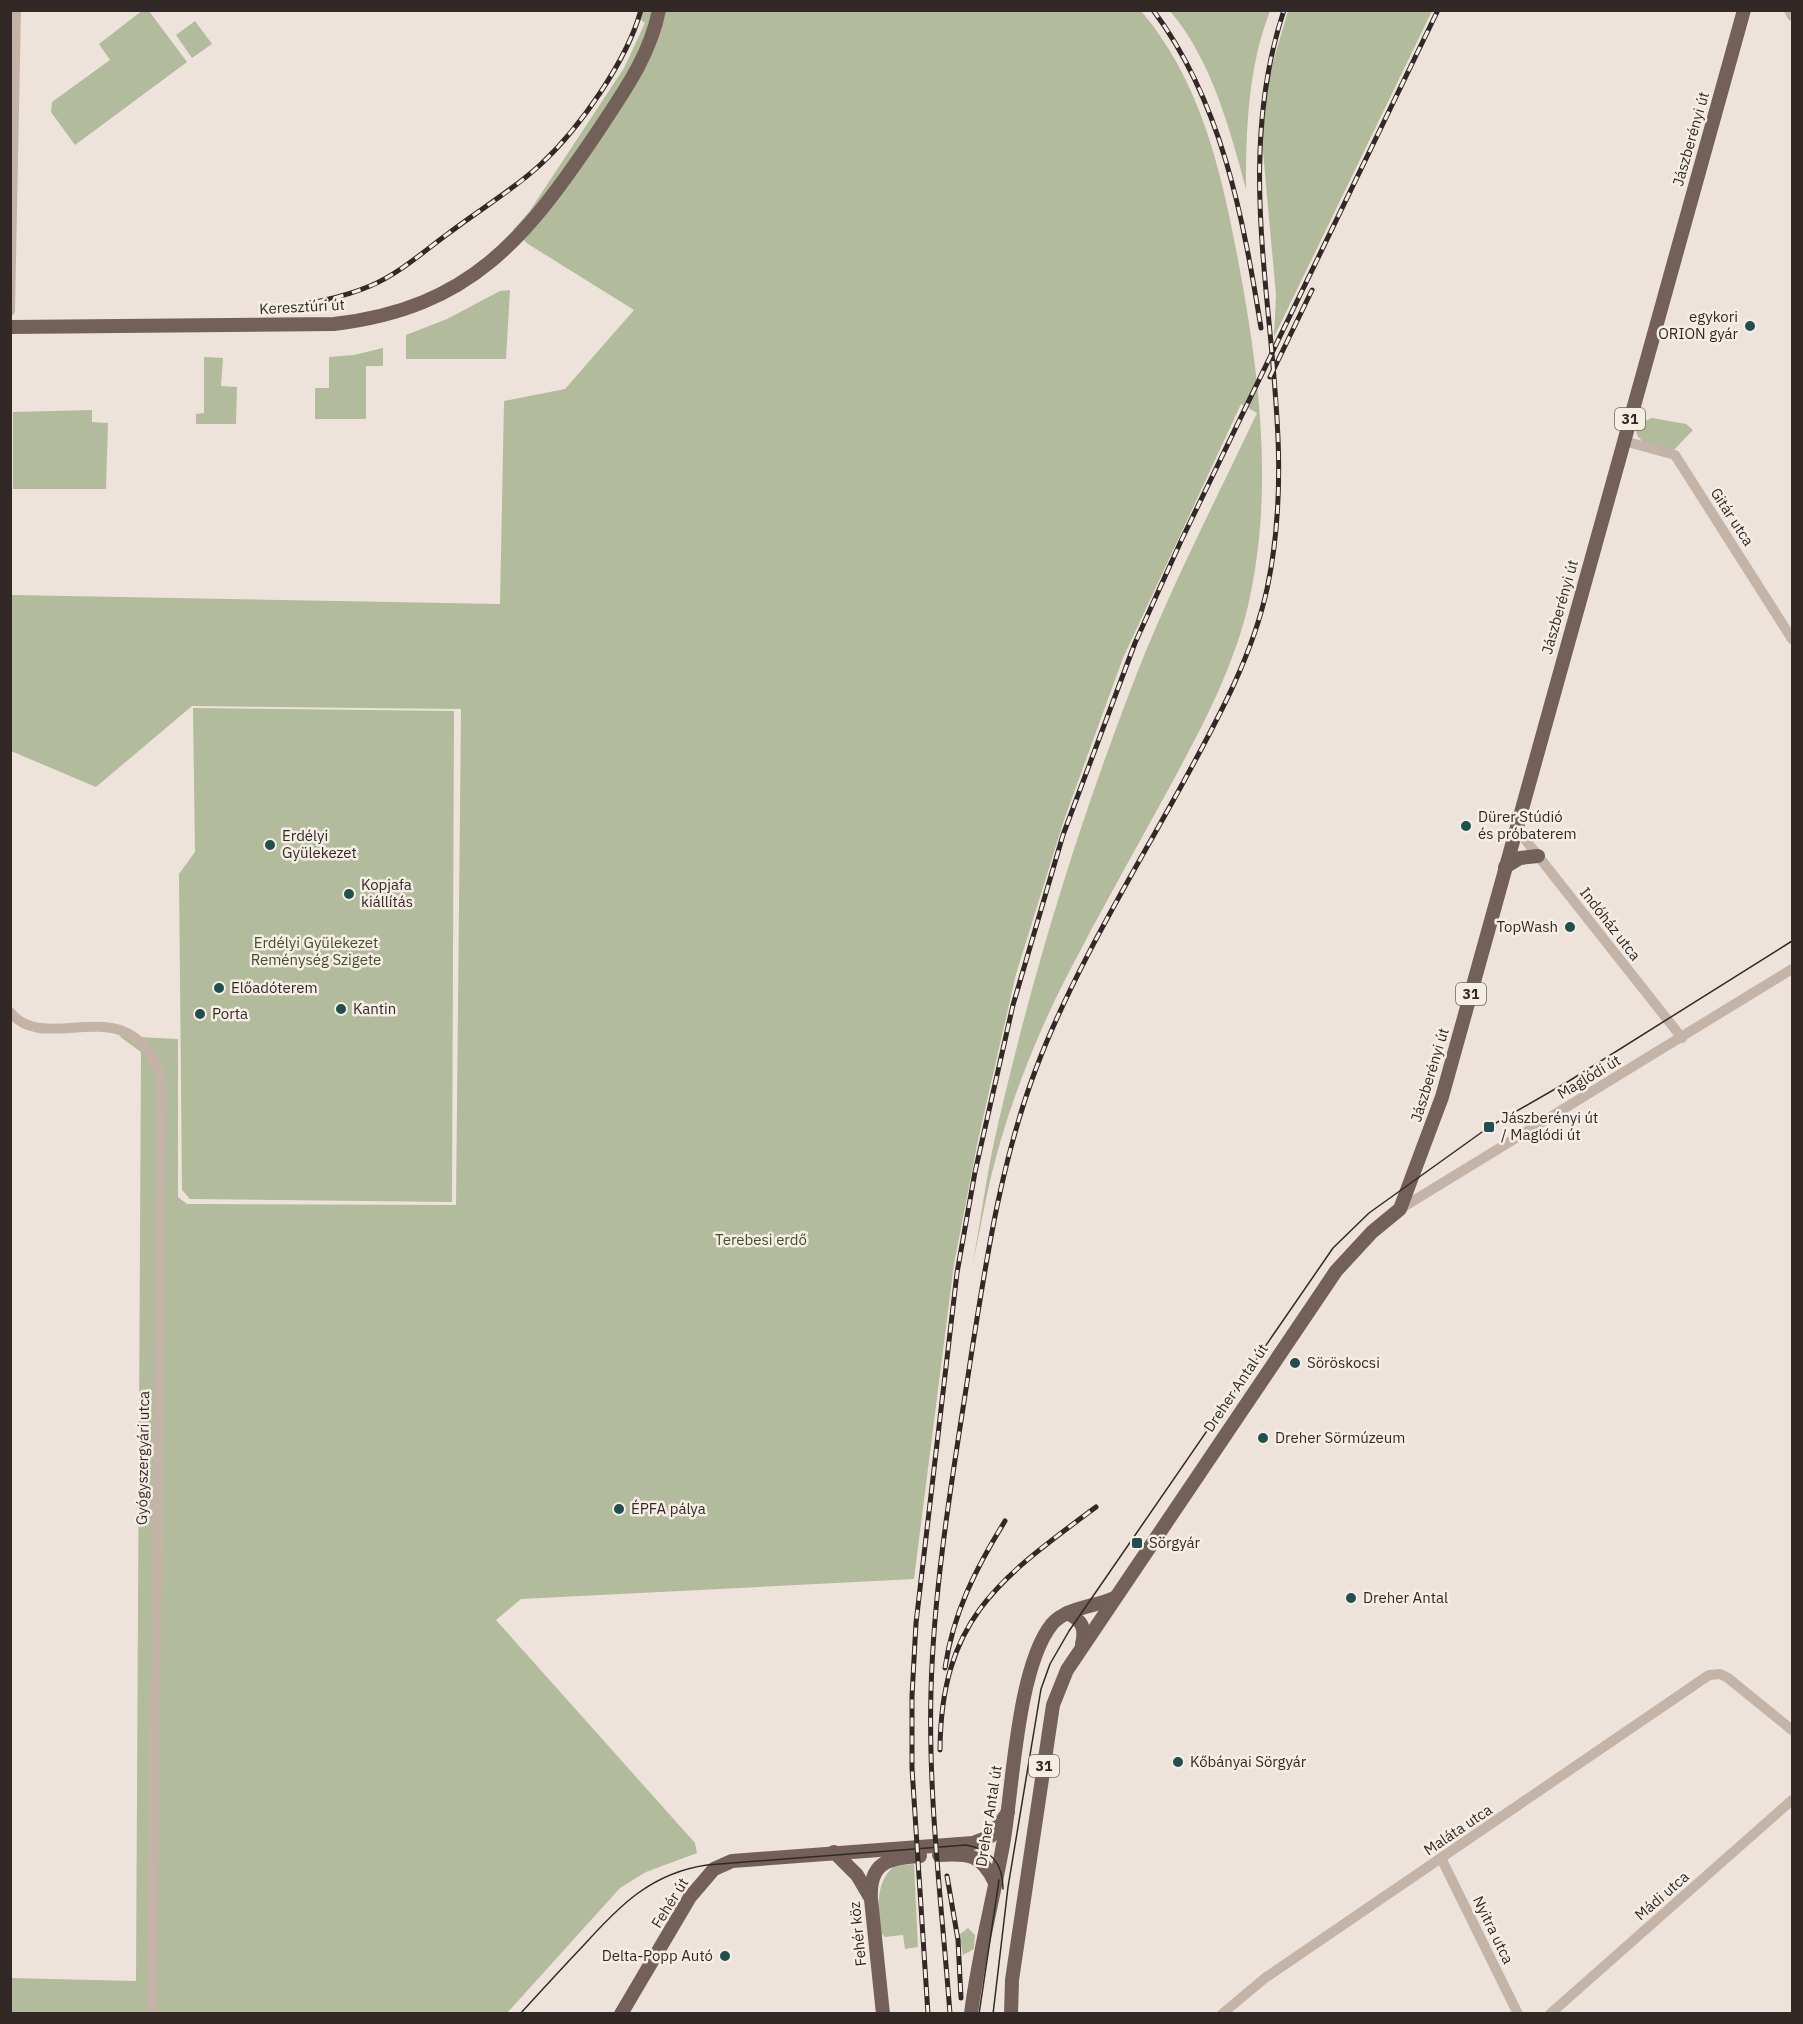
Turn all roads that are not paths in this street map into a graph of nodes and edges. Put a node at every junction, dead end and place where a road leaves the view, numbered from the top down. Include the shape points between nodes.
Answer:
1 (16, 10) edge
2 (659, 10) edge
3 (1744, 10) edge
4 (1789, 10) edge
5 (1792, 15) edge
6 (13, 79) edge
7 (10, 311) edge
8 (10, 327) edge
9 (1624, 441) junction
10 (1792, 639) edge
11 (1516, 828) junction
12 (1538, 856) junction
13 (1505, 867) junction
14 (1792, 969) edge
15 (13, 1015) edge
16 (1682, 1038) junction
17 (1400, 1209) junction
18 (1114, 1598) junction
19 (1067, 1612) junction
20 (1080, 1649) junction
21 (1792, 1730) edge
22 (1792, 1800) edge
23 (1008, 1812) junction
24 (834, 1852) junction
25 (1442, 1860) junction
26 (994, 1883) junction
27 (871, 1899) junction
28 (152, 2013) edge
29 (623, 2013) edge
30 (883, 2013) edge
31 (971, 2013) edge
32 (1011, 2013) edge
33 (1222, 2013) edge
34 (1518, 2013) edge
35 (1550, 2013) edge

1 - 6 street
2 - 8 main road, Keresztúri út via 649,46 628,86 542,212 498,257 438,295 394,311 334,324
3 - 9 main road, Jászberényi út / 31
4 - 5 street
6 - 7 street
9 - 10 street, Gitár utca via 1675,455
9 - 11 main road, Jászberényi út / 31
11 - 12 street, Indóház utca
11 - 13 main road, Jászberényi út / 31
12 - 13 main road via 1520,858
12 - 16 street, Indóház utca
13 - 17 main road, Jászberényi út / 31 via 1442,1097
14 - 16 street, Maglódi út
15 - 28 street, Gyógyszergyári utca via 27,1025 100,1027 130,1034 145,1045 156,1061 162,1082
16 - 17 street, Maglódi út
17 - 18 main road, Dreher Antal út / 31 via 1336,1271
18 - 19 main road via 1098,1606
18 - 20 main road, Dreher Antal út / 31
19 - 20 main road via 1080,1619 1083,1626
19 - 23 main road, Dreher Antal út / 31 via 1046,1633 1026,1682
20 - 32 main road, Dreher Antal út / 31 via 1053,1705 1012,1980
21 - 25 street, Maláta utca via 1728,1678 1714,1674
22 - 35 street, Mádi utca
23 - 24 main road, Fehér út via 991,1836 973,1843
23 - 26 main road, Dreher Antal út / 31
24 - 27 main road via 857,1875
24 - 29 main road, Fehér út via 732,1861 714,1869 690,1897
25 - 33 street, Maláta utca via 1265,1977
25 - 34 street, Nyitra utca
26 - 27 main road, Fehér köz via 982,1862 972,1856 891,1858 874,1877
26 - 31 main road, Dreher Antal út / 31
27 - 30 main road, Fehér köz

